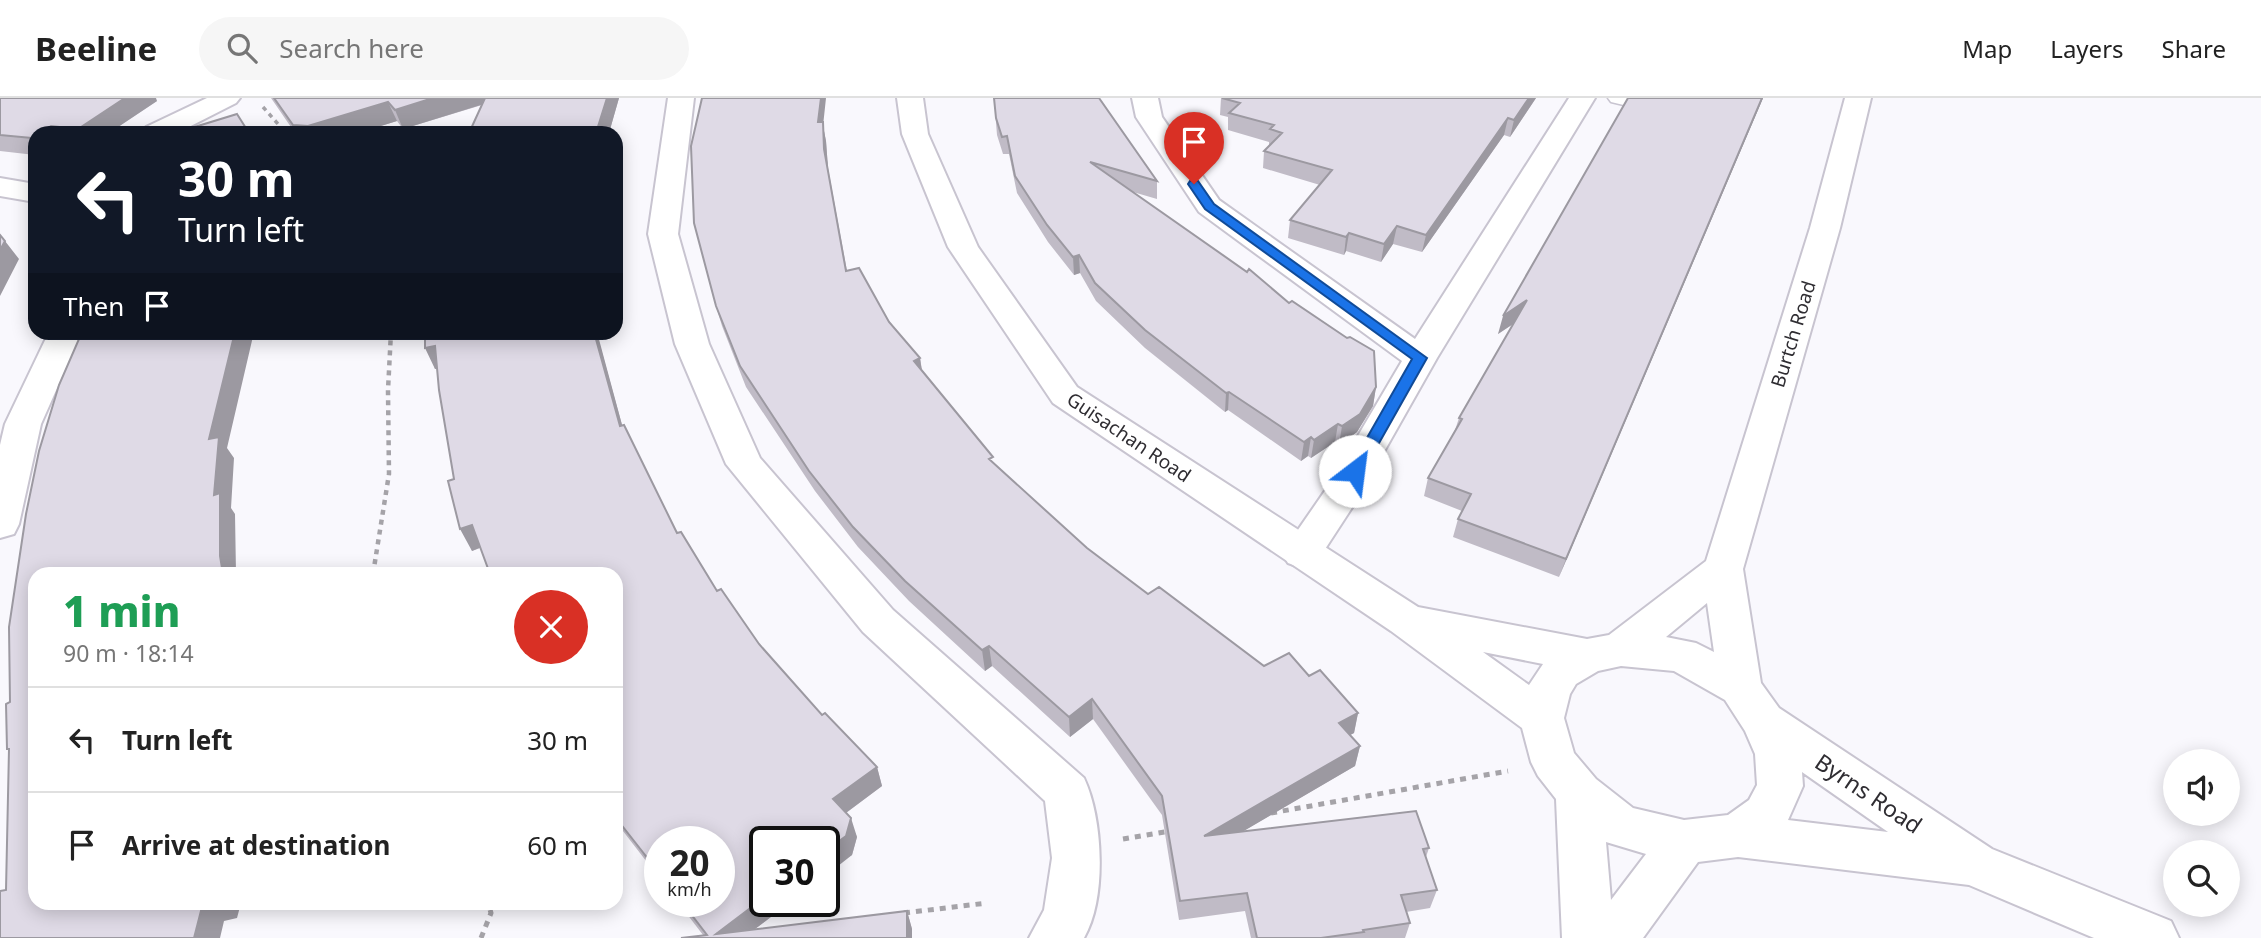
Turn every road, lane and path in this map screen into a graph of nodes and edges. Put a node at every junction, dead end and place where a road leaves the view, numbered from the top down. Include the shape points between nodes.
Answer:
1 (227, 98) edge
2 (255, 98) edge
3 (681, 98) edge
4 (909, 98) edge
5 (1145, 98) edge
6 (1582, 98) edge
7 (1618, 98) edge
8 (1858, 98) edge
9 (1653, 106) edge
10 (170, 126) edge
11 (280, 126) edge
12 (0, 187) edge
13 (28, 191) edge
14 (62, 340) edge
15 (391, 340) edge
16 (1420, 358) junction
17 (0, 524) edge
18 (1302, 553) junction
19 (374, 567) edge
20 (1723, 569) junction
21 (1406, 620) junction
22 (1604, 653) junction
23 (1752, 704) junction
24 (1542, 718) junction
25 (1520, 768) dead end
26 (1579, 793) junction
27 (1259, 815) edge
28 (1177, 829) edge
29 (1738, 835) junction
30 (1109, 841) dead end
31 (1684, 842) junction
32 (1975, 865) junction
33 (987, 903) dead end
34 (490, 910) edge
35 (890, 915) edge
36 (481, 938) edge
37 (1055, 938) edge
38 (1588, 938) edge
39 (1613, 938) edge
40 (2153, 938) edge

1 - 10 street
2 - 11 path
3 - 37 street via 663,234 692,344 744,464 878,621 1067,792 1076,858 1068,918
4 - 18 street, Guisachan Road via 915,135 962,247 1065,395
5 - 16 street via 1149,117 1209,206
6 - 16 street
7 - 9 lane
8 - 20 street, Burtch Road via 1825,228
12 - 13 street
14 - 17 street via 23,424
15 - 19 path via 389,474
16 - 18 street via 1342,494
18 - 21 street, Guisachan Road
20 - 22 street
20 - 23 street, Burtch Road
21 - 22 street, Guisachan Road
21 - 24 street, Guisachan Road
22 - 23 street via 1681,655
22 - 24 street via 1561,672 1549,689
23 - 29 street via 1779,754 1780,786 1766,815
23 - 32 street, Byrns Road
24 - 26 street via 1554,762
25 - 27 path
26 - 31 street via 1620,826
26 - 38 street
28 - 30 path
29 - 31 street
29 - 32 street, Byrns Road
31 - 39 street
32 - 40 street, Byrns Road
33 - 35 path
34 - 36 path

